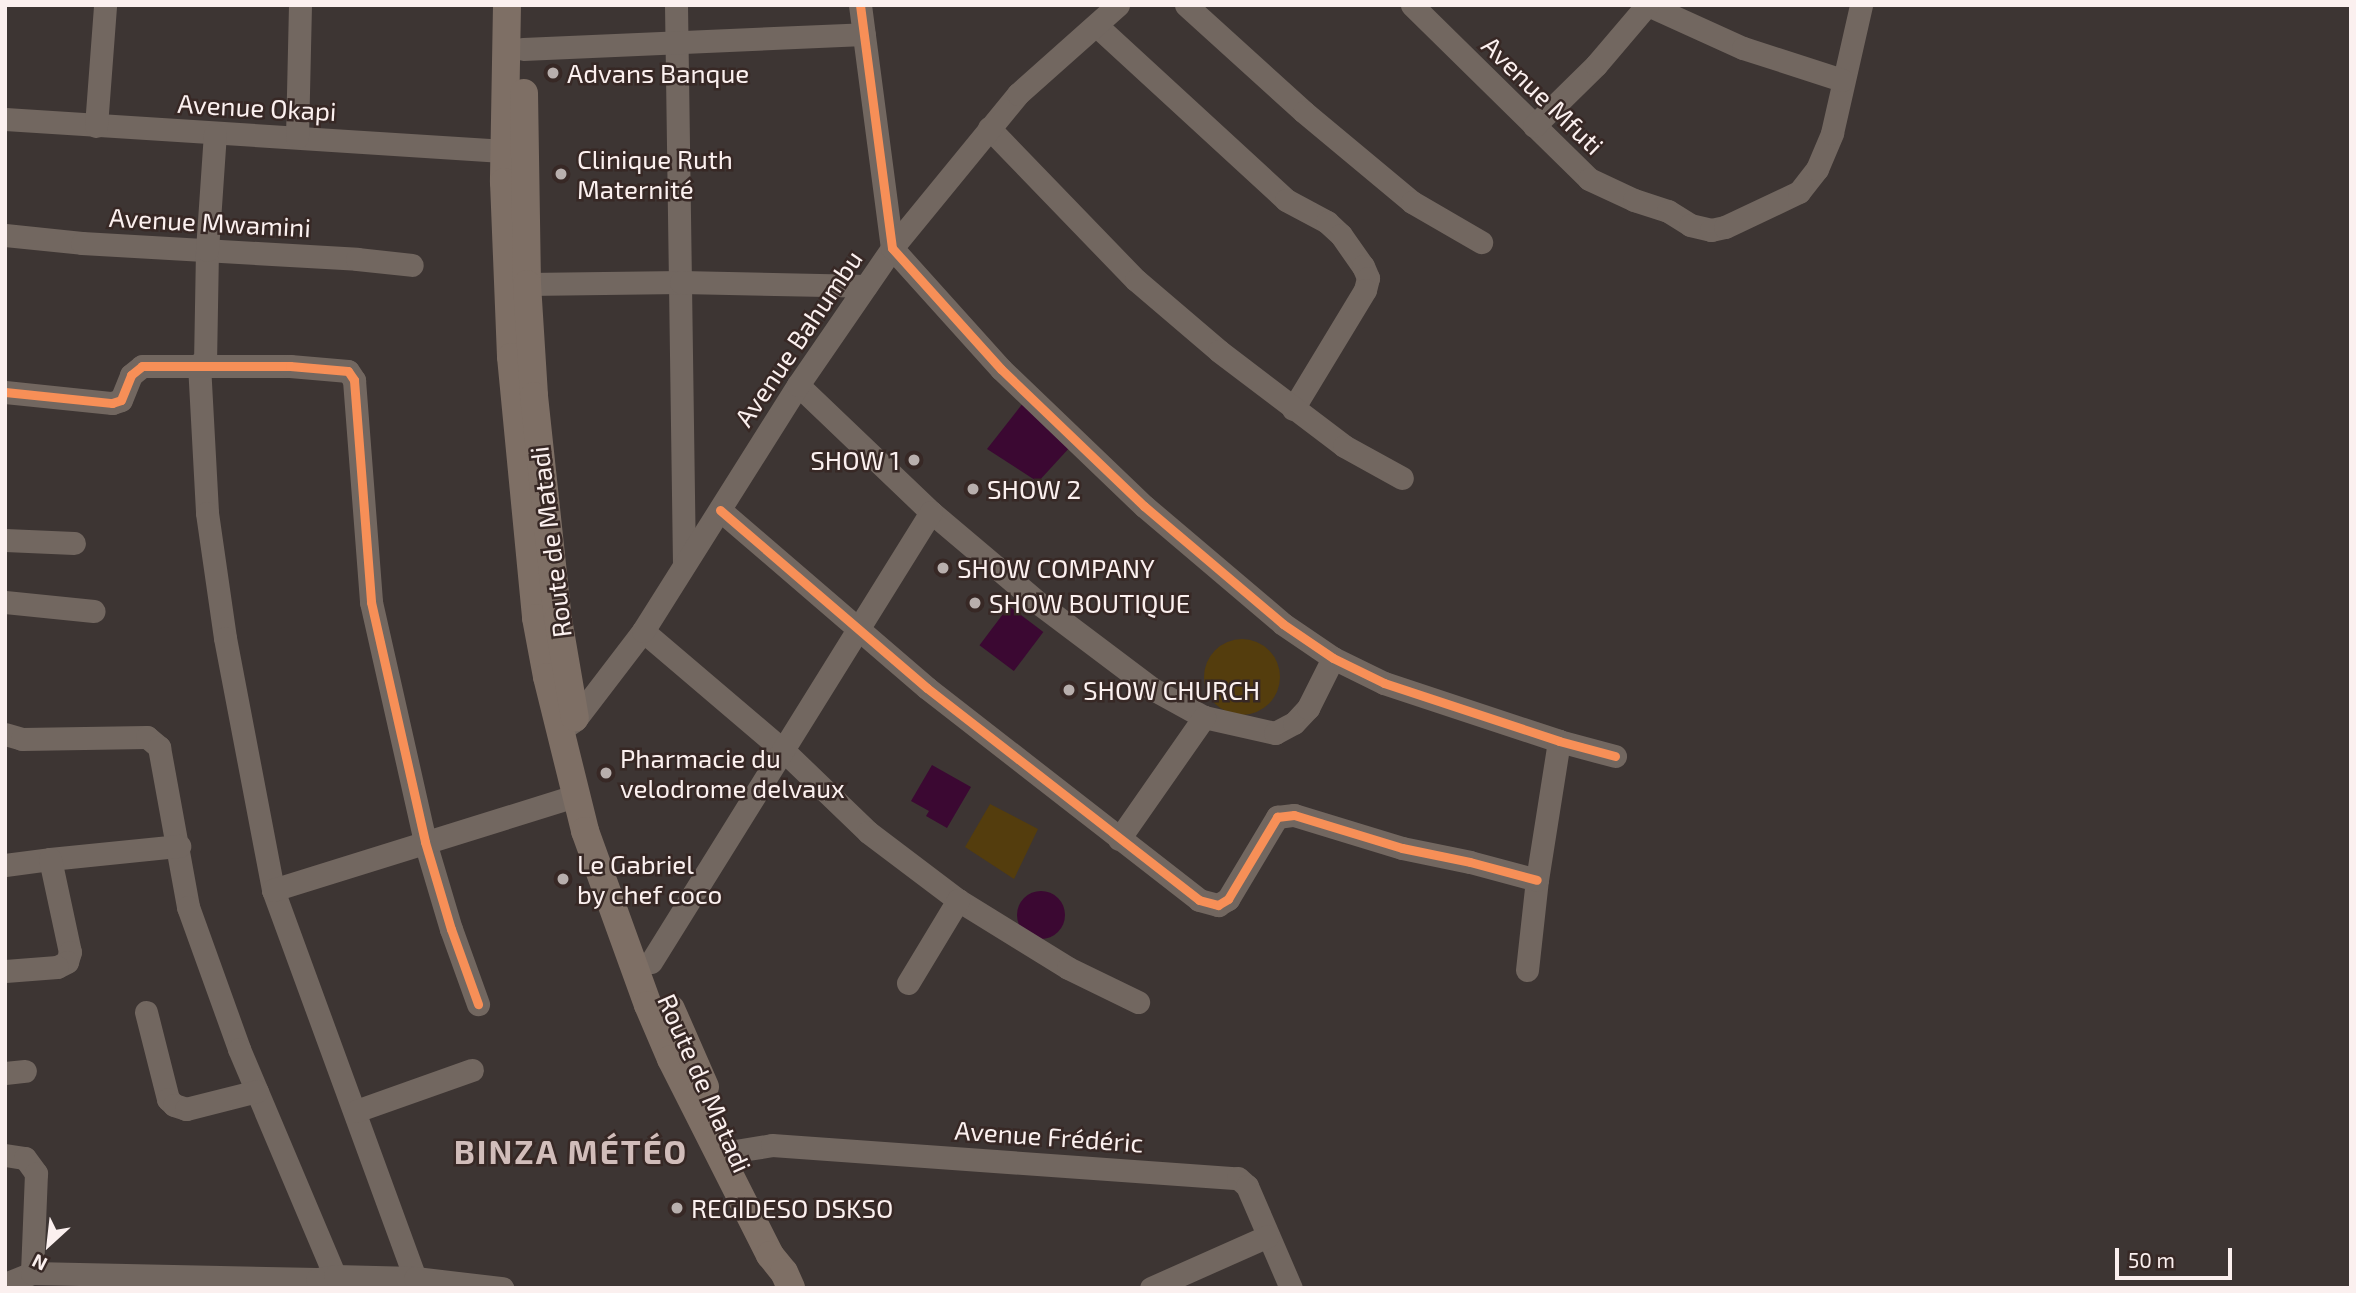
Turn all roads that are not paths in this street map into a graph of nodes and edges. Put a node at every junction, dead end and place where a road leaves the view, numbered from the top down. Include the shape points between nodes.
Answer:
1 (106, 5) edge
2 (300, 5) edge
3 (507, 5) edge
4 (524, 5) edge
5 (677, 5) edge
6 (860, 5) edge
7 (1186, 5) edge
8 (1412, 5) edge
9 (1647, 5) edge
10 (1861, 5) edge
11 (1108, 12) edge
12 (864, 34) junction
13 (678, 43) junction
14 (523, 49) junction
15 (1842, 80) junction
16 (5, 119) edge
17 (96, 126) junction
18 (1534, 126) junction
19 (989, 128) junction
20 (215, 134) junction
21 (297, 136) junction
22 (515, 152) junction
23 (5, 236) edge
24 (1481, 242) dead end
25 (892, 248) junction
26 (207, 250) junction
27 (412, 265) dead end
28 (681, 282) junction
29 (527, 284) junction
30 (866, 286) junction
31 (202, 364) junction
32 (798, 386) junction
33 (5, 392) edge
34 (1293, 410) junction
35 (530, 472) junction
36 (1402, 478) dead end
37 (720, 510) junction
38 (931, 512) junction
39 (5, 540) edge
40 (74, 543) dead end
41 (684, 565) junction
42 (5, 602) edge
43 (94, 611) dead end
44 (856, 629) junction
45 (643, 631) junction
46 (1333, 658) junction
47 (1204, 717) junction
48 (568, 725) junction
49 (5, 734) edge
50 (1559, 741) junction
51 (785, 752) junction
52 (1615, 756) dead end
53 (575, 796) junction
54 (1119, 839) junction
55 (425, 842) junction
56 (179, 846) junction
57 (50, 859) junction
58 (5, 865) edge
59 (1537, 880) junction
60 (273, 890) junction
61 (958, 900) junction
62 (651, 962) junction
63 (1527, 970) dead end
64 (5, 971) edge
65 (908, 983) dead end
66 (657, 1001) junction
67 (1138, 1002) dead end
68 (478, 1004) dead end
69 (146, 1012) dead end
70 (472, 1070) dead end
71 (257, 1091) junction
72 (356, 1111) junction
73 (735, 1151) junction
74 (5, 1155) edge
75 (1268, 1236) junction
76 (32, 1273) junction
77 (415, 1278) junction
78 (324, 1281) edge
79 (784, 1283) edge
80 (5, 1284) edge
81 (502, 1288) edge
82 (1151, 1288) edge
83 (1291, 1288) edge

1 - 17 street
2 - 21 street
3 - 22 main road, Route de Matadi
4 - 14 main road, Route de Matadi
5 - 13 street
6 - 12 street
7 - 24 street via 1412,202
8 - 18 street, Avenue Mfuti
9 - 15 street via 1743,48
9 - 18 street via 1596,65
10 - 15 street
11 - 19 street, Avenue Bahumbu via 1018,94
11 - 34 street via 1286,200 1327,222 1363,266 1365,290
12 - 13 street
12 - 25 street
13 - 14 street
13 - 28 street
14 - 22 main road, Route de Matadi
15 - 18 street, Avenue Mfuti via 1832,133 1817,169 1799,192 1711,230 1589,179
16 - 17 street, Avenue Okapi
17 - 20 street, Avenue Okapi
19 - 25 street, Avenue Bahumbu
19 - 34 street via 1136,279
20 - 21 street, Avenue Okapi
20 - 26 street
21 - 22 street, Avenue Okapi
22 - 29 main road, Route de Matadi
22 - 35 main road, Route de Matadi via 507,300
23 - 26 street, Avenue Mwamini
25 - 30 street, Avenue Bahumbu
25 - 46 street via 1001,369 1144,506 1283,624
26 - 27 street, Avenue Mwamini
26 - 31 street
28 - 29 street
28 - 30 street
28 - 41 street
29 - 35 main road, Route de Matadi
30 - 32 street, Avenue Bahumbu
31 - 33 street via 135,369 121,400 112,403
31 - 55 street via 348,371 354,380 371,602
31 - 60 street via 207,513 225,638
32 - 37 street, Avenue Bahumbu
32 - 38 street
34 - 36 street via 1344,446
35 - 48 main road, Route de Matadi via 558,619
37 - 41 street, Avenue Bahumbu
37 - 44 street
38 - 44 street
38 - 47 street via 1094,647 1151,688
39 - 40 street
41 - 45 street, Avenue Bahumbu
42 - 43 street
44 - 51 street
44 - 54 street
45 - 48 street, Avenue Bahumbu
45 - 51 street
46 - 47 street via 1308,708 1294,723 1275,733
46 - 50 street via 1384,682
47 - 54 street
48 - 53 main road, Route de Matadi
48 - 62 main road, Route de Matadi
49 - 56 street via 22,739 147,737 154,741
50 - 52 street
50 - 59 street
51 - 61 street via 868,832
51 - 62 street
53 - 55 street
53 - 66 main road, Route de Matadi via 608,899
54 - 59 street via 1199,900 1218,905 1228,899 1277,817 1294,815 1402,848
55 - 60 street
55 - 68 street
56 - 57 street
56 - 71 street via 188,907
57 - 58 street
57 - 64 street via 70,952 67,962 57,967
59 - 63 street
60 - 72 street
61 - 65 street
61 - 67 street via 1068,968
62 - 66 main road, Route de Matadi
66 - 73 main road, Route de Matadi
66 - 79 main road, Route de Matadi via 671,1059
69 - 71 street via 168,1099 174,1105 186,1109
70 - 72 street
71 - 78 street
72 - 77 street
73 - 75 street, Avenue Frédéric via 772,1145 1238,1178 1247,1185
73 - 79 main road, Route de Matadi via 783,1257
74 - 76 street via 25,1157 36,1173
75 - 82 street
75 - 83 street, Avenue Frédéric
76 - 78 street
76 - 80 street
77 - 78 street
77 - 81 street

